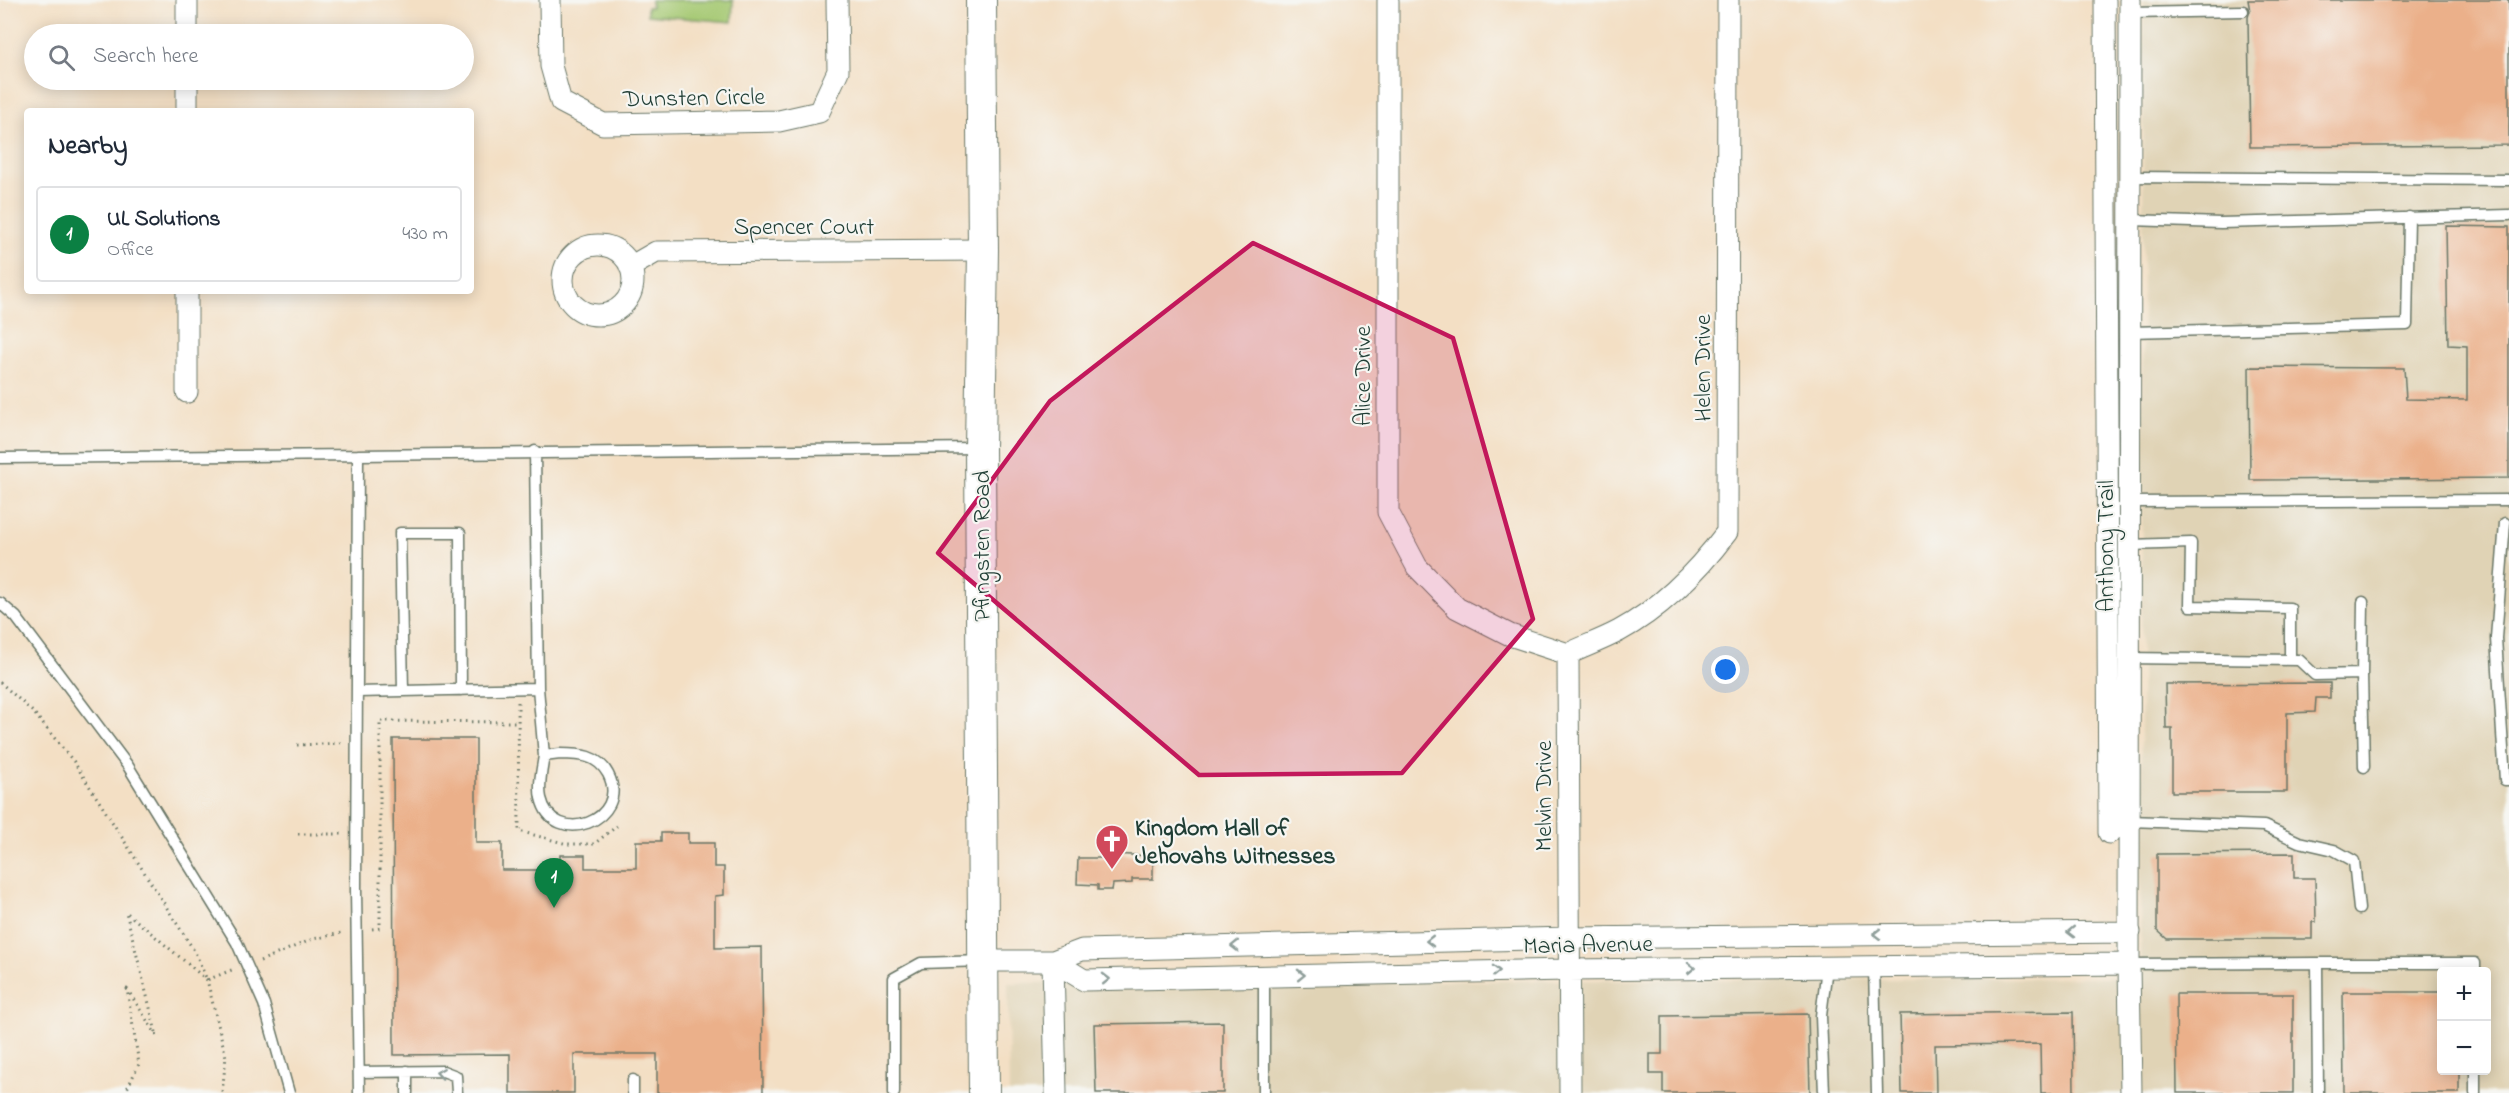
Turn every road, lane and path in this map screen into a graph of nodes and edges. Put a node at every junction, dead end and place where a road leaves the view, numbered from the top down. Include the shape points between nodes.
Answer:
1 (187, 0) edge
2 (550, 0) edge
3 (837, 0) edge
4 (981, 0) edge
5 (1388, 0) edge
6 (1728, 0) edge
7 (2105, 0) edge
8 (2130, 6) edge
9 (2243, 11) dead end
10 (187, 24) edge
11 (187, 90) edge
12 (187, 108) edge
13 (2131, 177) junction
14 (2509, 180) edge
15 (2509, 215) edge
16 (2409, 218) junction
17 (2131, 220) junction
18 (982, 250) junction
19 (630, 267) dead end
20 (187, 294) edge
21 (2130, 332) junction
22 (188, 392) dead end
23 (980, 448) junction
24 (536, 452) junction
25 (358, 454) junction
26 (0, 458) edge
27 (2509, 500) edge
28 (2131, 502) junction
29 (2505, 523) dead end
30 (2130, 545) junction
31 (2362, 602) dead end
32 (0, 603) edge
33 (1568, 654) junction
34 (2108, 658) junction
35 (2130, 658) junction
36 (2290, 660) junction
37 (2362, 674) junction
38 (0, 682) edge
39 (537, 688) junction
40 (461, 690) junction
41 (403, 691) junction
42 (357, 692) junction
43 (519, 722) dead end
44 (357, 743) junction
45 (381, 743) junction
46 (297, 745) dead end
47 (544, 756) junction
48 (2364, 767) dead end
49 (2509, 780) edge
50 (2130, 821) junction
51 (2109, 833) dead end
52 (298, 834) dead end
53 (356, 834) junction
54 (380, 834) junction
55 (2359, 909) dead end
56 (356, 930) junction
57 (2130, 932) junction
58 (1569, 938) junction
59 (983, 961) junction
60 (1053, 961) junction
61 (246, 963) junction
62 (2317, 963) junction
63 (2129, 964) junction
64 (1874, 966) junction
65 (1827, 967) junction
66 (2475, 967) edge
67 (1568, 970) junction
68 (1264, 976) junction
69 (207, 980) junction
70 (407, 1071) junction
71 (359, 1072) junction
72 (2475, 1075) edge
73 (633, 1080) dead end
74 (125, 1093) edge
75 (222, 1093) edge
76 (289, 1093) edge
77 (359, 1093) edge
78 (407, 1093) edge
79 (457, 1093) edge
80 (633, 1093) edge
81 (894, 1093) edge
82 (984, 1093) edge
83 (1056, 1093) edge
84 (1264, 1093) edge
85 (1570, 1093) edge
86 (1824, 1093) edge
87 (1877, 1093) edge
88 (2131, 1093) edge
89 (2318, 1093) edge
90 (2475, 1093) edge

1 - 10 street
2 - 3 street, Dunsten Circle via 550,66 561,102 603,124 779,121 819,112 838,71
4 - 18 main road, Pfingsten Road
5 - 33 street, Alice Drive via 1388,512 1417,567 1457,608 1510,635
6 - 33 street, Helen Drive via 1727,532 1700,568 1662,603 1619,631
7 - 34 street, Anthony Trail
8 - 9 lane
8 - 13 street, Anthony Trail
11 - 12 street
13 - 14 lane
13 - 17 street, Anthony Trail
15 - 16 lane
16 - 17 lane via 2221,223
16 - 21 lane via 2407,325
17 - 21 street, Anthony Trail
18 - 19 street, Spencer Court via 656,252
18 - 23 main road, Pfingsten Road
20 - 22 street
21 - 28 street, Anthony Trail
23 - 24 lane
23 - 59 main road, Pfingsten Road
24 - 25 lane
24 - 39 lane
25 - 26 lane
25 - 42 lane
27 - 28 lane
28 - 30 street, Anthony Trail
29 - 49 lane via 2496,638 2505,780
30 - 35 street, Anthony Trail
30 - 36 lane via 2191,543 2190,606 2290,608
31 - 37 lane
32 - 61 lane via 37,644 128,766 198,876
33 - 58 street, Melvin Drive
34 - 35 lane
34 - 51 street, Anthony Trail
35 - 36 lane
35 - 50 street, Anthony Trail
36 - 37 lane via 2300,660 2315,675
37 - 48 lane
38 - 69 path via 34,713 74,762 195,952
39 - 40 lane
39 - 47 lane
40 - 41 lane
40 - 41 lane via 460,533 400,533
41 - 42 lane
42 - 44 lane
43 - 45 path via 380,721
44 - 45 path
44 - 46 path
44 - 53 lane
45 - 54 path
47 - 47 lane via 540,797 544,808 562,823 585,825 596,820 610,802 612,790 604,767 584,755
50 - 55 lane via 2264,826 2299,842 2334,850 2354,861
50 - 57 street, Anthony Trail
52 - 53 path
53 - 54 path
53 - 56 lane
54 - 56 path via 380,928
56 - 61 path via 313,939 259,962
56 - 71 lane
57 -> 58 street, Maria Avenue
57 - 63 street, Anthony Trail
58 -> 60 street, Maria Avenue via 1082,950
58 - 67 street, Melvin Drive
59 - 60 street, Maria Avenue
59 - 81 lane via 921,963 894,978
59 - 82 main road, Pfingsten Road
60 -> 68 street, Maria Avenue via 1084,980
60 - 83 street
61 - 69 path
61 - 76 lane via 264,1004
62 - 63 lane
62 - 66 lane via 2475,963
62 - 89 lane
63 - 64 street, Maria Avenue
63 - 88 street, Anthony Trail
64 - 65 street, Maria Avenue
64 - 87 lane
67 -> 65 street, Maria Avenue
65 - 86 lane via 1821,1016
68 -> 67 street, Maria Avenue
67 - 85 street, Melvin Drive
68 - 84 lane
69 - 74 path via 126,912 157,1036 127,989 139,1064
69 - 75 path via 225,1057
70 - 71 lane
70 - 78 lane
79 -> 70 lane via 456,1076 443,1071
71 - 77 lane
72 - 90 lane
73 - 80 lane

